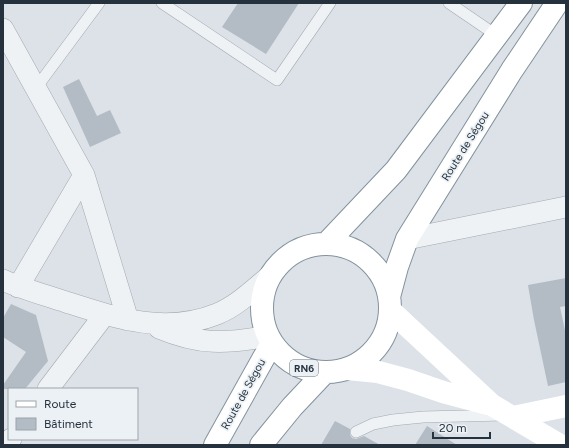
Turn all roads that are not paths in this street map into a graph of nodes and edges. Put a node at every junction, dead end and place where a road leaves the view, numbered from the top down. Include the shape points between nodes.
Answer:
1 (99, 3) edge
2 (162, 3) edge
3 (330, 3) edge
4 (449, 3) edge
5 (521, 3) edge
6 (557, 3) edge
7 (3, 29) edge
8 (496, 35) junction
9 (36, 88) junction
10 (84, 175) junction
11 (566, 207) edge
12 (408, 239) junction
13 (326, 244) junction
14 (271, 275) junction
15 (10, 284) edge
16 (390, 303) junction
17 (105, 314) junction
18 (128, 320) junction
19 (151, 324) junction
20 (270, 340) junction
21 (347, 369) junction
22 (325, 372) junction
23 (49, 388) edge
24 (566, 406) edge
25 (505, 412) junction
26 (356, 432) dead end
27 (566, 444) edge
28 (215, 445) edge
29 (261, 445) edge
30 (560, 445) edge

1 - 9 lane
2 - 3 lane via 277,80
4 - 8 lane
5 - 8 main road
6 - 12 main road, Route de Ségou / RN6 via 512,70
7 - 9 street
8 - 13 main road via 396,170
9 - 10 street
10 - 15 street
10 - 18 street
11 - 12 street
12 - 16 main road, Route de Ségou / RN6 via 397,267
13 - 14 main road, Route de Ségou / RN6 via 305,248 285,259
13 - 16 main road, Route de Ségou / RN6 via 348,248 368,259 382,276
14 - 19 street via 238,302 218,313 194,322
14 - 20 main road, Route de Ségou / RN6 via 263,295 262,316
15 - 17 street
16 - 21 main road, Route de Ségou / RN6 via 384,335 369,356
16 - 25 main road
17 - 18 street
17 - 23 street
18 - 19 street
19 - 20 street via 191,339 217,342
20 - 22 main road, Route de Ségou / RN6 via 292,362 304,368
20 - 28 main road, Route de Ségou
21 - 22 main road, Route de Ségou / RN6
21 - 25 main road via 378,372 408,380
22 - 29 main road, RN6
24 - 25 main road
25 - 26 lane via 393,420 373,424
25 - 30 main road
27 - 30 main road

